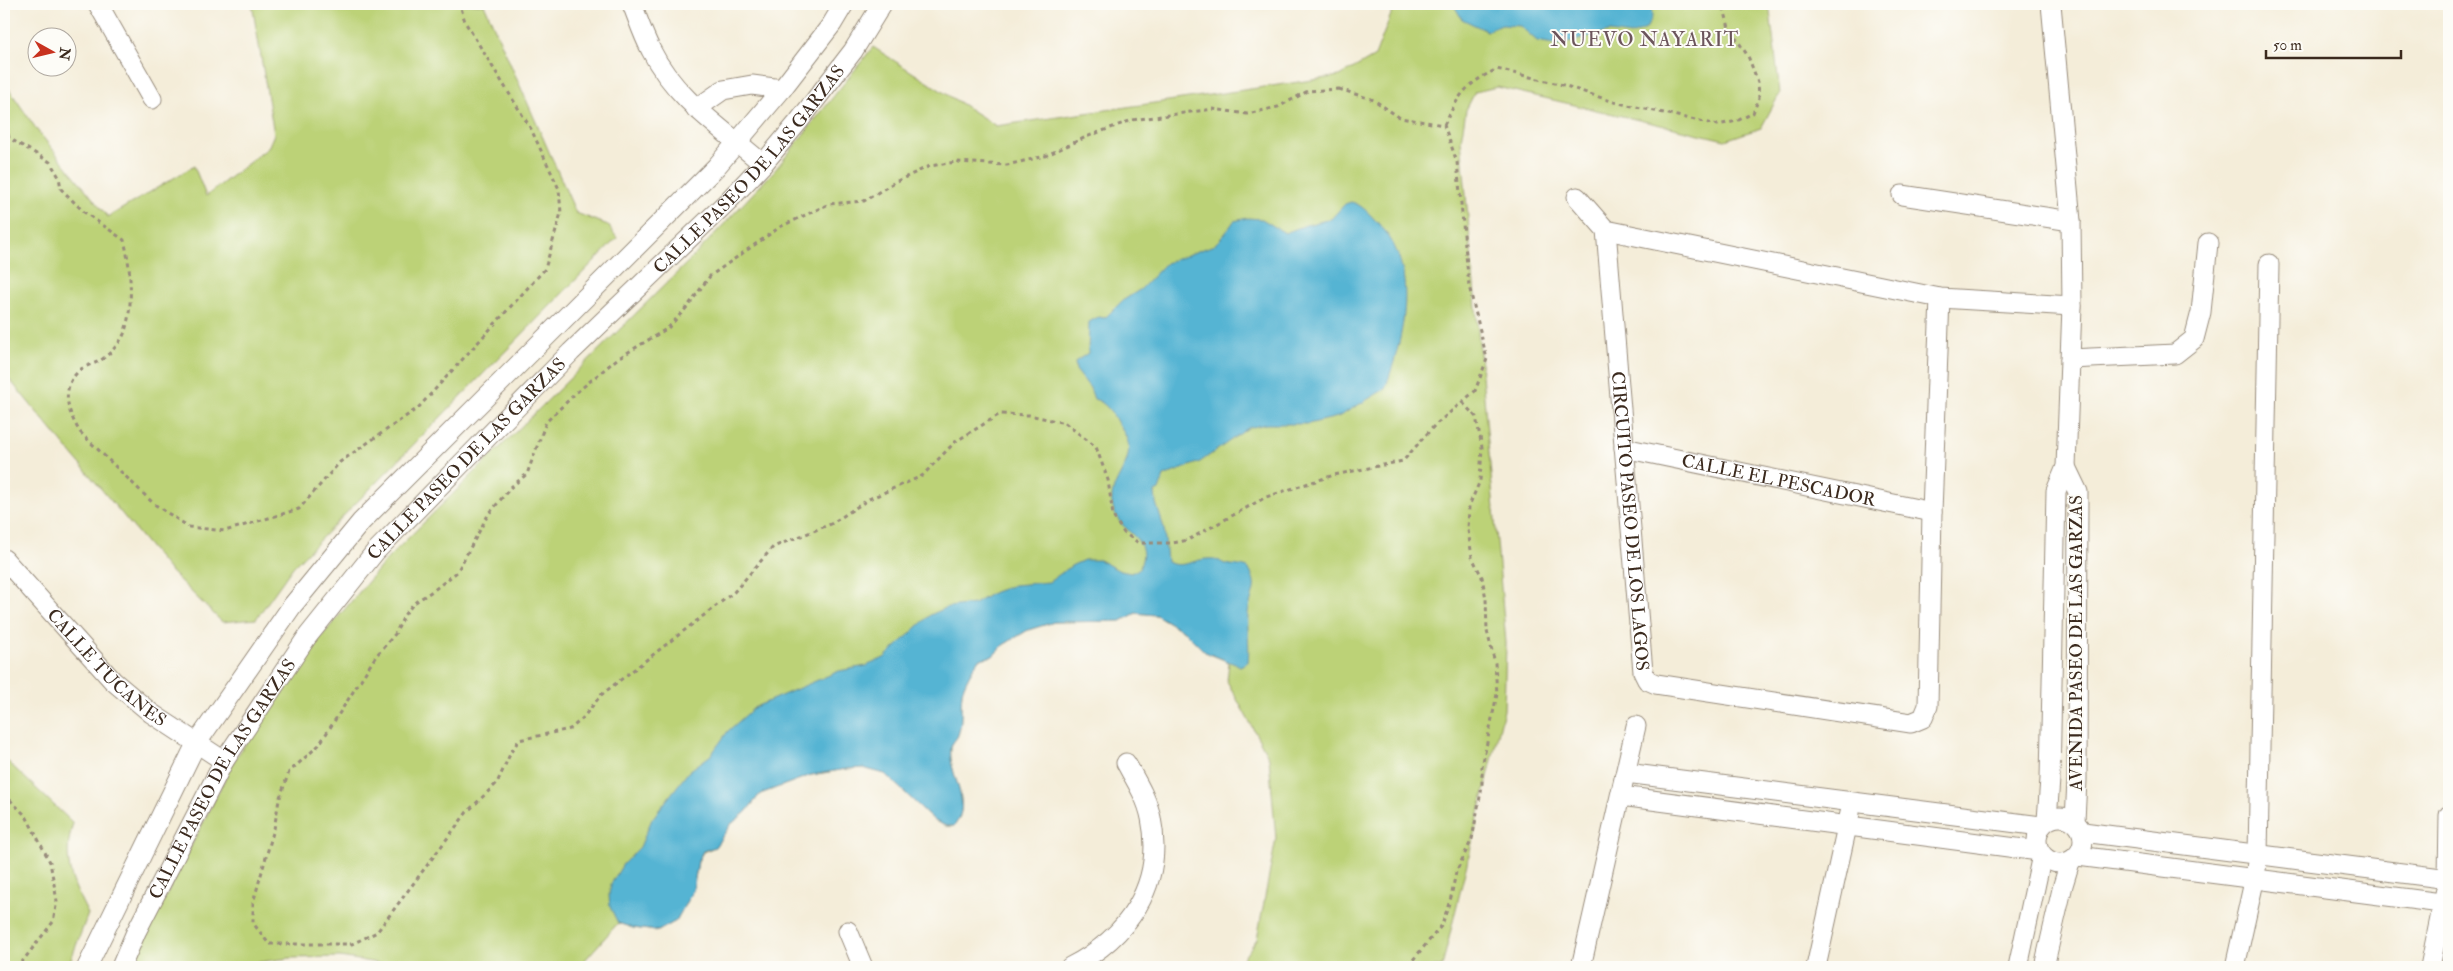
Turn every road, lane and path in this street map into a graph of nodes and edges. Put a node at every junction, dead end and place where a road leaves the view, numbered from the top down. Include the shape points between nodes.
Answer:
1 (98, 4) edge
2 (460, 4) edge
3 (632, 4) edge
4 (844, 4) edge
5 (882, 4) edge
6 (1723, 4) edge
7 (2051, 4) edge
8 (782, 89) junction
9 (152, 99) dead end
10 (696, 109) junction
11 (4, 119) edge
12 (1444, 124) junction
13 (739, 142) junction
14 (763, 164) junction
15 (1902, 195) dead end
16 (1577, 197) dead end
17 (2071, 221) junction
18 (1606, 230) junction
19 (2208, 243) dead end
20 (2269, 264) dead end
21 (1940, 298) junction
22 (2072, 306) junction
23 (2070, 359) junction
24 (1462, 402) junction
25 (1624, 448) junction
26 (2066, 467) junction
27 (1932, 512) junction
28 (4, 559) edge
29 (1636, 726) dead end
30 (196, 744) junction
31 (224, 761) junction
32 (1126, 763) dead end
33 (1626, 773) junction
34 (4, 794) edge
35 (1620, 796) junction
36 (1851, 802) junction
37 (2449, 815) edge
38 (2044, 823) junction
39 (1848, 826) junction
40 (2079, 827) junction
41 (2041, 853) junction
42 (2258, 855) junction
43 (2074, 859) junction
44 (2255, 878) junction
45 (2449, 879) edge
46 (2447, 904) edge
47 (848, 931) dead end
48 (18, 967) edge
49 (87, 967) edge
50 (121, 967) edge
51 (864, 967) edge
52 (1070, 967) edge
53 (1410, 967) edge
54 (1581, 967) edge
55 (1816, 967) edge
56 (2018, 967) edge
57 (2044, 967) edge
58 (2235, 967) edge
59 (2430, 967) edge

1 - 9 street
2 - 11 path via 465,22 531,129 559,189 561,214 546,268 418,408 340,462 299,509 225,531 188,527 154,504 80,432 72,420 66,402 71,383 80,370 103,359 124,336 131,292 128,256 124,240 84,212 61,189 59,177 50,162 9,138
3 - 10 street via 651,51
4 - 8 street, CALLE PASEO DE LAS GARZAS
5 - 14 street, CALLE PASEO DE LAS GARZAS via 853,51
6 - 12 path via 1729,28 1748,56 1758,82 1759,98 1753,113 1737,121 1718,125 1614,102 1497,69 1473,81 1457,99
7 - 17 street, AVENIDA PASEO DE LAS GARZAS
8 - 10 street via 752,84 722,90
8 - 13 street, CALLE PASEO DE LAS GARZAS
10 - 13 street
12 - 24 path via 1457,162 1469,286 1487,359 1475,391
12 - 24 path via 1400,118 1374,100 1339,89 1308,91 1278,107 1247,114 1213,108 1132,120 1045,156 1007,166 956,162 930,166 894,182 864,201 829,204 780,227 710,276 668,328 618,359 546,422 527,474 488,514 457,572 414,602 319,745 289,772 253,903 253,923 269,944 352,944 377,932 467,812 497,783 519,740 570,729 601,695 734,592 773,547 831,524 869,499 922,476 955,442 1000,414 1029,414 1065,423 1096,447 1108,480 1113,516 1124,533 1139,543 1173,543 1188,540 1266,497 1334,475 1403,461 1434,426
13 - 14 street
13 - 30 street, CALLE PASEO DE LAS GARZAS via 361,522 292,606
14 - 31 street, CALLE PASEO DE LAS GARZAS via 571,352 375,552 307,637
15 - 17 street
16 - 18 street
17 - 22 street, AVENIDA PASEO DE LAS GARZAS
18 - 21 street
18 - 25 street, CIRCUITO PASEO DE LOS LAGOS
19 - 23 street via 2201,312 2194,339 2175,354
20 - 42 street
21 - 22 street
21 - 27 street, CIRCUITO PASEO DE LOS LAGOS
22 - 23 street, AVENIDA PASEO DE LAS GARZAS
23 - 26 street, AVENIDA PASEO DE LAS GARZAS
24 - 53 path via 1476,417 1482,447 1480,481 1469,506 1468,530 1472,557 1482,577 1497,694 1482,766 1482,786 1472,839 1456,872 1442,925
25 - 27 street, CALLE EL PESCADOR
25 - 27 street, CIRCUITO PASEO DE LOS LAGOS via 1642,672 1647,680 1656,684 1911,722 1923,718 1928,706
26 - 38 street, AVENIDA PASEO DE LAS GARZAS via 2056,491 2050,779
26 - 40 street, AVENIDA PASEO DE LAS GARZAS via 2078,492
28 - 30 street, CALLE TUCANES via 113,681 151,713
29 - 33 street
30 - 31 street, CALLE TUCANES
30 - 49 street, CALLE PASEO DE LAS GARZAS
31 - 50 street, CALLE PASEO DE LAS GARZAS
32 - 52 street via 1144,795 1151,818 1154,842 1147,887 1138,907 1115,937
33 - 35 street
33 - 36 street
34 - 48 path via 26,816 50,862 57,901 52,922
35 - 39 street
35 - 54 street
36 - 38 street
36 - 39 street
37 - 45 street
38 - 40 street via 2056,817 2066,817
38 - 41 street via 2037,834
39 - 41 street
39 - 55 street
40 - 42 street
40 - 43 street via 2084,845
41 - 43 street via 2050,862 2060,864
41 - 56 street
42 - 44 street
42 - 45 street
43 - 44 street
43 - 57 street
44 - 46 street
44 - 58 street
45 - 46 street
46 - 59 street
47 - 51 street

